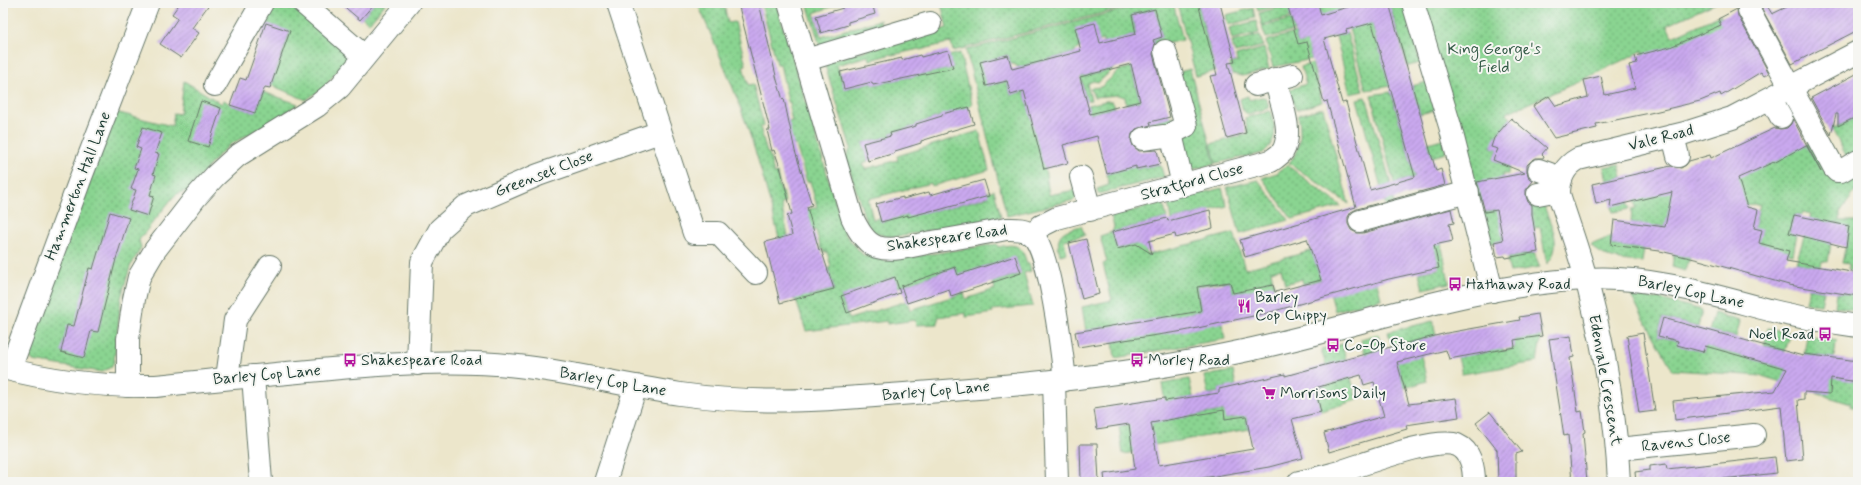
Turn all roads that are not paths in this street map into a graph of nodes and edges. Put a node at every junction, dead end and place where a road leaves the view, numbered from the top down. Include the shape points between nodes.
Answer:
1 (148, 3) edge
2 (262, 3) edge
3 (303, 3) edge
4 (409, 3) edge
5 (618, 3) edge
6 (789, 3) edge
7 (1413, 3) edge
8 (1751, 3) edge
9 (930, 23) dead end
10 (1165, 51) dead end
11 (1858, 52) edge
12 (364, 56) junction
13 (806, 60) junction
14 (1274, 80) dead end
15 (215, 85) dead end
16 (1791, 88) junction
17 (660, 132) junction
18 (1172, 138) junction
19 (1143, 139) dead end
20 (1858, 161) edge
21 (1081, 177) dead end
22 (1183, 185) junction
23 (1468, 192) junction
24 (1090, 210) junction
25 (1360, 221) dead end
26 (1031, 234) junction
27 (270, 266) dead end
28 (756, 273) dead end
29 (1586, 279) junction
30 (1492, 291) junction
31 (1858, 326) edge
32 (418, 364) junction
33 (6, 369) edge
34 (253, 376) junction
35 (227, 378) junction
36 (1059, 380) junction
37 (128, 386) junction
38 (636, 386) junction
39 (1754, 435) dead end
40 (1618, 449) junction
41 (1332, 478) edge
42 (261, 482) edge
43 (605, 482) edge
44 (1057, 482) edge
45 (1299, 482) edge
46 (1474, 482) edge
47 (1619, 482) edge

1 - 33 street, Hammerton Hall Lane
2 - 15 street
3 - 12 street
4 - 12 street
5 - 17 street
6 - 13 street, Shakespeare Road
7 - 23 street
8 - 16 street via 1749,10
9 - 13 street
10 - 18 street via 1186,126 1176,131
11 - 16 street, Vale Road
12 - 37 street via 340,87 317,106 262,138 215,176 150,256 139,277 134,299 128,339
13 - 26 street, Shakespeare Road via 852,217 868,241 885,248 1006,229 1018,228
14 - 22 street, Stratford Close via 1287,128 1283,151 1271,161
16 - 20 street via 1834,168 1841,171
16 - 29 street, Vale Road via 1776,108 1732,118 1676,146 1578,159 1552,177
17 - 28 street via 694,233 718,233
17 - 32 street, Greenset Close via 538,175 466,206 440,229 422,262
18 - 19 street via 1164,136
18 - 22 street
21 - 24 street
22 - 24 street, Stratford Close
23 - 25 street
23 - 30 street
24 - 26 street, Stratford Close via 1057,218
26 - 36 street, Shakespeare Road via 1041,250 1060,333
27 - 35 street via 235,320
29 - 30 street, Barley Cop Lane
29 - 31 street, Barley Cop Lane via 1626,279 1661,283 1777,312
29 - 40 street, Edenvale Crescent via 1605,367
30 - 36 street, Barley Cop Lane via 1206,359
32 - 34 street, Barley Cop Lane
32 - 38 street, Barley Cop Lane via 518,366
33 - 37 street, Barley Cop Lane via 72,382
34 - 35 street, Barley Cop Lane
34 - 42 street
35 - 37 street, Barley Cop Lane via 156,386
36 - 38 street, Barley Cop Lane via 841,398 773,400 711,398
36 - 44 street
38 - 43 street
39 - 40 street, Ravens Close
40 - 47 street, Edenvale Crescent
41 - 45 street
41 - 46 street via 1406,451 1439,444 1457,445 1465,452 1472,461

